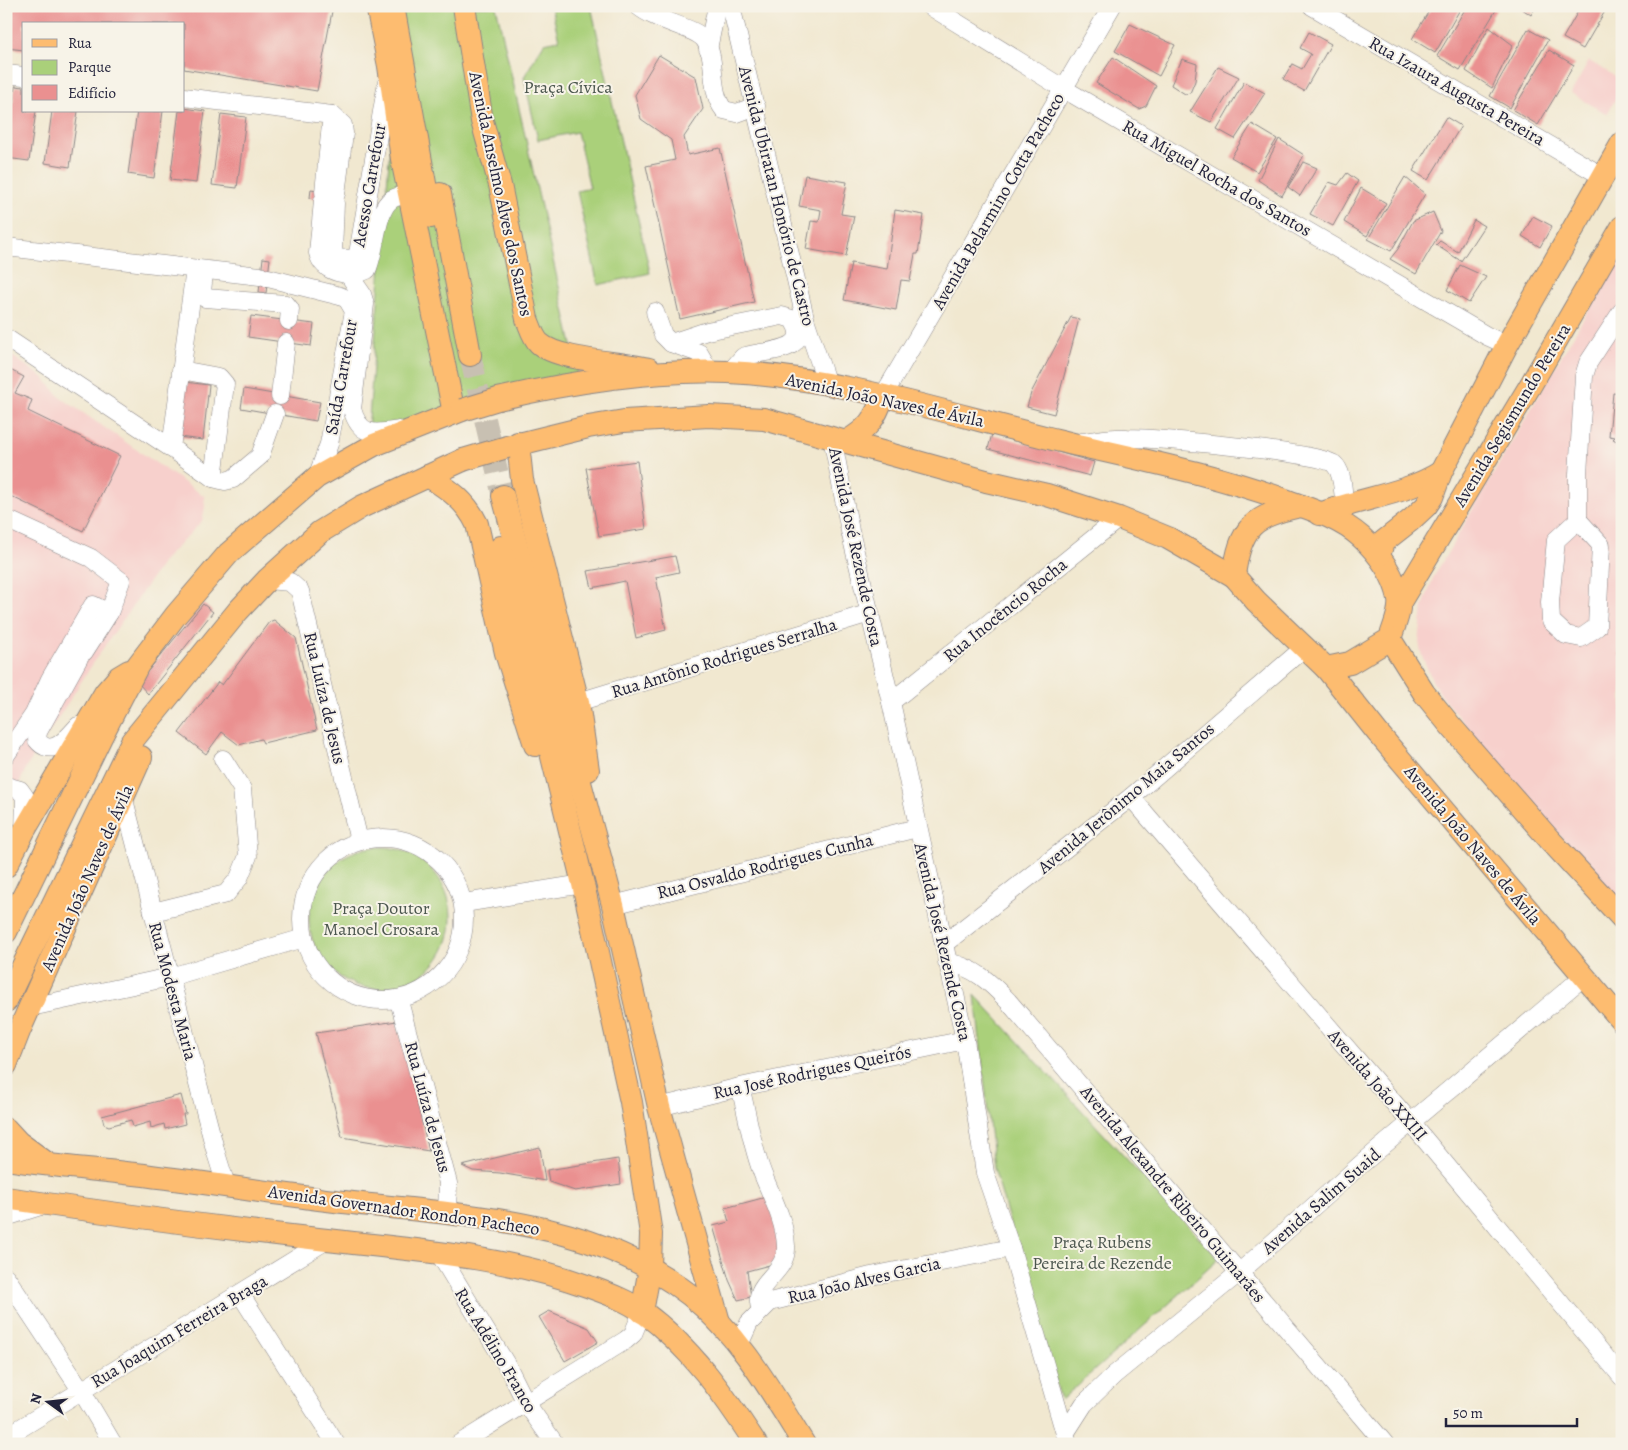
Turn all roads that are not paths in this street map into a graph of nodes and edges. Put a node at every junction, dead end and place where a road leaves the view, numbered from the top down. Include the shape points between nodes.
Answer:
1 (377, 6) edge
2 (393, 6) edge
3 (406, 6) edge
4 (464, 6) edge
5 (638, 6) edge
6 (716, 6) edge
7 (731, 6) edge
8 (930, 6) edge
9 (1112, 6) edge
10 (1312, 6) edge
11 (708, 49) junction
12 (389, 66) junction
13 (6, 74) edge
14 (22, 76) edge
15 (1064, 89) junction
16 (185, 96) edge
17 (756, 106) junction
18 (1622, 143) edge
19 (1602, 176) junction
20 (411, 194) junction
21 (330, 197) junction
22 (1622, 227) edge
23 (6, 247) edge
24 (337, 258) junction
25 (200, 269) junction
26 (348, 273) junction
27 (1622, 310) edge
28 (655, 312) dead end
29 (782, 316) junction
30 (289, 321) dead end
31 (806, 322) junction
32 (6, 338) edge
33 (286, 343) dead end
34 (690, 344) junction
35 (1507, 345) junction
36 (181, 370) junction
37 (720, 372) junction
38 (662, 373) junction
39 (827, 384) junction
40 (280, 396) dead end
41 (883, 396) junction
42 (458, 411) junction
43 (275, 414) dead end
44 (422, 426) junction
45 (840, 439) junction
46 (1070, 443) junction
47 (513, 445) junction
48 (171, 448) junction
49 (1440, 472) junction
50 (428, 476) junction
51 (317, 477) junction
52 (213, 478) junction
53 (1345, 504) junction
54 (1311, 510) junction
55 (1119, 518) junction
56 (6, 520) edge
57 (1578, 520) junction
58 (1379, 556) junction
59 (1234, 576) junction
60 (267, 580) junction
61 (1400, 602) junction
62 (108, 613) junction
63 (870, 613) junction
64 (1390, 639) junction
65 (1305, 647) junction
66 (138, 665) junction
67 (1326, 668) junction
68 (105, 692) junction
69 (172, 692) junction
70 (578, 702) junction
71 (891, 702) junction
72 (6, 755) edge
73 (223, 759) dead end
74 (6, 786) edge
75 (123, 796) junction
76 (1131, 796) junction
77 (918, 828) junction
78 (24, 831) junction
79 (359, 841) junction
80 (576, 860) junction
81 (600, 862) junction
82 (6, 866) edge
83 (583, 884) junction
84 (464, 903) junction
85 (613, 905) junction
86 (153, 912) junction
87 (1622, 918) edge
88 (6, 932) edge
89 (304, 938) junction
90 (944, 944) junction
91 (947, 962) junction
92 (170, 977) junction
93 (1583, 978) junction
94 (6, 1001) edge
95 (399, 1001) junction
96 (31, 1007) junction
97 (1622, 1021) edge
98 (13, 1030) edge
99 (966, 1040) junction
100 (6, 1065) edge
101 (740, 1087) junction
102 (659, 1107) junction
103 (1412, 1124) junction
104 (6, 1129) edge
105 (6, 1159) edge
106 (50, 1166) junction
107 (226, 1186) junction
108 (6, 1198) edge
109 (47, 1204) junction
110 (448, 1214) junction
111 (6, 1217) edge
112 (327, 1240) junction
113 (1011, 1248) junction
114 (438, 1253) junction
115 (650, 1268) junction
116 (1240, 1272) junction
117 (6, 1277) edge
118 (241, 1295) junction
119 (760, 1309) junction
120 (642, 1312) junction
121 (718, 1322) junction
122 (739, 1345) junction
123 (1622, 1377) edge
124 (81, 1390) junction
125 (526, 1403) junction
126 (6, 1437) edge
127 (1070, 1441) edge
128 (112, 1444) edge
129 (336, 1444) edge
130 (459, 1444) edge
131 (555, 1444) edge
132 (756, 1444) edge
133 (804, 1444) edge
134 (1385, 1444) edge

1 - 12 main road
2 - 3 main road via 463,357
4 - 38 main road, Avenida Anselmo Alves dos Santos via 482,121 500,185 532,332 540,343 564,354
5 - 11 street via 651,16 692,31 704,39
6 - 11 street
7 - 17 street, Avenida Ubiratan Honório de Castro
8 - 15 street, Rua Miguel Rocha dos Santos
9 - 15 street, Avenida Belarmino Cotta Pacheco
10 - 19 street, Rua Izaura Augusta Pereira
11 - 17 street via 716,96 724,110 737,114
12 - 20 main road via 402,160
12 - 24 street, Acesso Carrefour via 358,254 353,259
13 - 14 street
15 - 35 street, Rua Miguel Rocha dos Santos
15 - 41 street, Avenida Belarmino Cotta Pacheco
16 - 21 street via 332,115
17 - 31 street, Avenida Ubiratan Honório de Castro
18 - 19 main road, Avenida Segismundo Pereira
19 - 35 main road, Avenida Segismundo Pereira
20 - 26 street via 391,200 384,208 367,270 360,274
20 - 42 main road
21 - 24 street, Acesso Carrefour via 332,246
21 - 26 street via 318,253 326,268
22 - 61 main road, Avenida Segismundo Pereira
23 - 25 street
24 - 26 street
25 - 30 street via 204,298 286,304 290,309
25 - 36 street
25 - 51 street, Saída Carrefour via 264,277 340,296 347,299 354,311 329,444
26 - 44 street via 365,304 352,409 356,423 369,432
27 - 57 street via 1588,363 1584,376
28 - 34 street via 663,335 671,343
29 - 31 street via 795,315
29 - 34 street via 707,331
29 - 37 street via 792,319 796,328 795,341 790,346 743,356
31 - 39 street, Avenida Ubiratan Honório de Castro
32 - 48 street
33 - 40 street
34 - 37 street
35 - 49 main road, Avenida Segismundo Pereira
36 - 48 street
36 - 52 street via 219,377 225,384
37 - 38 main road, Avenida João Naves de Ávila
37 - 39 main road, Avenida João Naves de Ávila
38 - 42 main road, Avenida João Naves de Ávila, bridge via 565,385
39 - 41 main road, Avenida João Naves de Ávila
41 - 45 main road via 871,424 863,433
41 - 46 main road, Avenida João Naves de Ávila
42 - 44 main road, Avenida João Naves de Ávila
43 - 52 street via 260,456 233,479
44 - 51 main road, Avenida João Naves de Ávila via 374,445
45 - 47 main road, Avenida João Naves de Ávila via 764,419 709,416 624,421
45 - 55 main road, Avenida João Naves de Ávila via 1047,495
45 - 63 street, Avenida José Rezende Costa via 850,531
46 - 53 street via 1126,438 1322,458 1334,464 1341,477
46 - 54 main road, Avenida João Naves de Ávila via 1242,484
47 - 50 main road, Avenida João Naves de Ávila, bridge via 463,460
47 - 70 main road
48 - 52 street
49 - 53 main road, Avenida Segismundo Pereira via 1403,490
49 - 58 main road, Avenida Segismundo Pereira via 1426,506 1383,542
50 - 60 main road, Avenida João Naves de Ávila via 362,507 320,532
50 - 80 main road via 458,496 477,524 506,653
51 - 66 main road, Avenida João Naves de Ávila via 229,553
53 - 54 main road, Avenida Segismundo Pereira
54 - 58 main road via 1360,536
54 - 59 main road via 1275,511 1250,526 1236,558
55 - 59 main road, Avenida João Naves de Ávila via 1168,538
55 - 71 street, Rua Inocêncio Rocha
56 - 62 street via 91,558 121,581
57 - 57 street via 1556,540 1550,602 1551,621 1566,635 1582,638 1597,627 1601,545
58 - 61 main road
59 - 65 main road via 1256,602
60 - 69 main road, Avenida João Naves de Ávila
60 - 79 street, Rua Luíza de Jesus via 290,582 300,590
61 - 64 main road
62 - 68 street via 38,732 37,740 48,747 64,743
62 - 72 street via 93,605 50,679 34,714
63 - 70 street, Rua Antônio Rodrigues Serralha
63 - 71 street, Avenida José Rezende Costa
64 - 67 main road via 1350,664
64 - 87 main road via 1444,719
65 - 67 main road
65 - 76 street, Avenida Jerônimo Maia Santos
66 - 68 main road, Avenida João Naves de Ávila via 119,677
66 - 88 main road, Avenida João Naves de Ávila
67 - 93 main road, Avenida João Naves de Ávila
68 - 78 main road, Avenida João Naves de Ávila
69 - 75 main road, Avenida João Naves de Ávila
69 - 94 main road, Avenida João Naves de Ávila via 132,741
70 - 81 main road
71 - 77 street, Avenida José Rezende Costa
73 - 86 street via 242,789 248,856 239,878 226,894
74 - 78 street via 20,790 25,797
75 - 86 street, Rua Modesta Maria
75 - 96 main road, Avenida João Naves de Ávila
76 - 90 street, Avenida Jerônimo Maia Santos
76 - 103 street, Avenida João XXIII
77 - 85 street, Rua Osvaldo Rodrigues Cunha
77 - 90 street, Avenida José Rezende Costa
78 - 82 main road, Avenida João Naves de Ávila
79 - 84 street via 378,836 409,840 438,857 457,881
79 - 89 street via 324,862 308,886 302,913
80 - 81 main road via 496,498
80 - 83 main road
81 - 85 main road
83 - 84 street
83 - 115 main road via 631,1102 651,1234
84 - 95 street via 465,921 455,958 429,987
85 - 102 main road
86 - 92 street, Rua Modesta Maria
89 - 92 street
89 - 95 street via 316,966 343,990 357,997
90 - 91 street, Avenida José Rezende Costa
91 - 99 street, Avenida José Rezende Costa
91 - 116 street, Avenida Alexandre Ribeiro Guimarães via 973,970 998,990
92 - 96 street
92 - 107 street, Rua Modesta Maria
93 - 97 main road, Avenida João Naves de Ávila
93 - 103 street, Avenida Salim Suaid
95 - 110 street, Rua Luíza de Jesus via 448,1183
96 - 98 main road, Avenida João Naves de Ávila
98 - 100 main road, Avenida João Naves de Ávila
99 - 101 street, Rua José Rodrigues Queirós
99 - 113 street, Avenida José Rezende Costa via 985,1173
101 - 102 street, Rua José Rodrigues Queirós
101 - 119 street via 787,1247 782,1267 760,1291
102 - 121 main road
103 - 116 street, Avenida Salim Suaid via 1359,1166
103 - 123 street, Avenida João XXIII
104 - 106 main road
105 - 106 main road, Avenida Governador Rondon Pacheco
106 - 107 main road, Avenida Governador Rondon Pacheco
107 - 110 main road, Avenida Governador Rondon Pacheco
108 - 109 main road, Avenida Governador Rondon Pacheco
109 - 111 street, Avenida Governador Rondon Pacheco
109 - 112 main road, Avenida Governador Rondon Pacheco
110 - 115 main road, Avenida Governador Rondon Pacheco via 545,1228 596,1244
112 - 114 main road, Avenida Governador Rondon Pacheco
112 - 118 street, Rua Joaquim Ferreira Braga
113 - 119 street, Rua João Alves Garcia via 871,1276 770,1302
113 - 127 street, Avenida José Rezende Costa
114 - 120 main road, Avenida Governador Rondon Pacheco via 470,1256 547,1274 610,1295
114 - 125 street, Rua Adélino Franco via 509,1369
115 - 120 main road
115 - 121 main road, Avenida Governador Rondon Pacheco via 692,1296
116 - 127 street, Avenida Salim Suaid via 1114,1375 1081,1408
116 - 134 street, Avenida Alexandre Ribeiro Guimarães
117 - 124 street
118 - 124 street, Rua Joaquim Ferreira Braga
118 - 129 street
119 - 122 street
120 - 125 street via 632,1334
120 - 132 main road, Avenida Governador Rondon Pacheco via 697,1363
121 - 122 main road, Avenida Governador Rondon Pacheco
122 - 133 main road, Avenida Governador Rondon Pacheco
124 - 126 street, Rua Joaquim Ferreira Braga
124 - 128 street
125 - 130 street
125 - 131 street, Rua Adélino Franco

